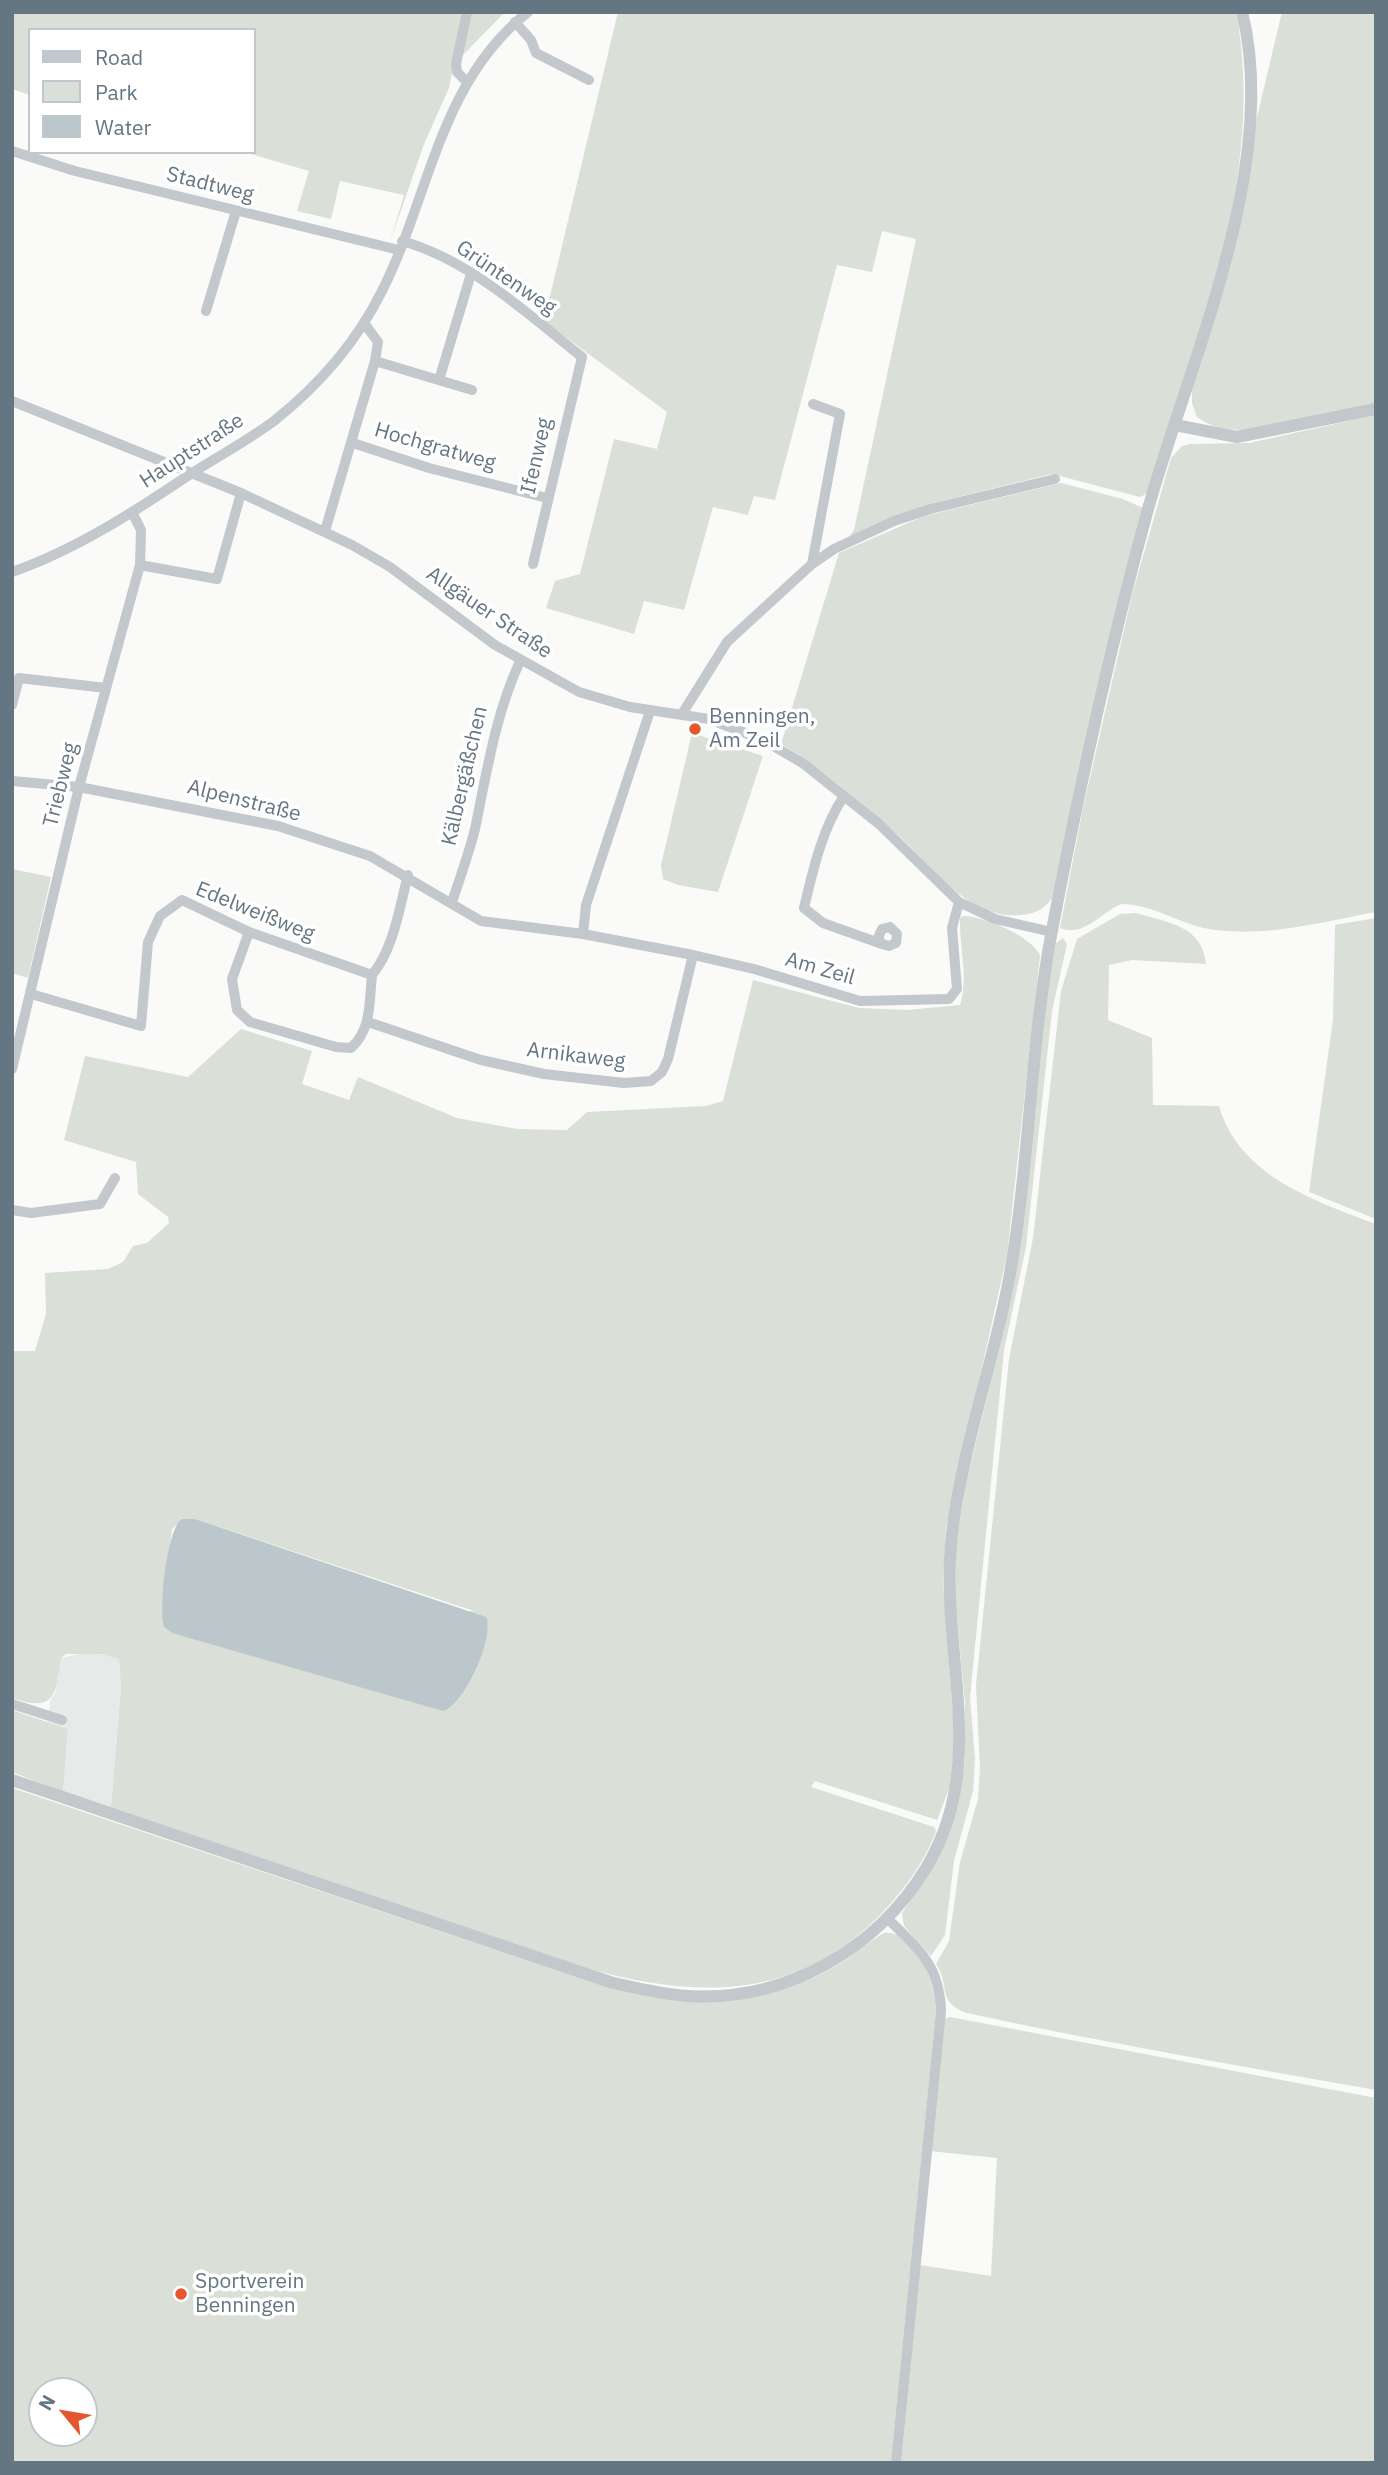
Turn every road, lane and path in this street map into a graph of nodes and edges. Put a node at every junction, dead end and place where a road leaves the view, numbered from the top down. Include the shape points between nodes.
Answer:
1 (467, 12) edge
2 (528, 12) edge
3 (1242, 12) edge
4 (515, 22) junction
5 (589, 80) dead end
6 (467, 82) junction
7 (12, 151) edge
8 (236, 211) junction
9 (401, 246) junction
10 (471, 274) junction
11 (206, 311) dead end
12 (364, 323) junction
13 (582, 357) joint
14 (375, 362) junction
15 (439, 380) junction
16 (472, 390) dead end
17 (12, 401) edge
18 (813, 404) dead end
19 (1376, 409) edge
20 (1175, 425) junction
21 (353, 443) junction
22 (189, 475) junction
23 (1055, 479) dead end
24 (241, 493) junction
25 (547, 498) junction
26 (132, 512) junction
27 (325, 531) junction
28 (533, 564) dead end
29 (812, 564) junction
30 (140, 565) junction
31 (12, 572) edge
32 (520, 661) junction
33 (106, 688) junction
34 (12, 705) edge
35 (650, 711) junction
36 (682, 714) junction
37 (12, 781) edge
38 (79, 787) junction
39 (844, 796) junction
40 (408, 875) junction
41 (452, 902) junction
42 (959, 902) junction
43 (249, 932) junction
44 (1052, 932) junction
45 (583, 933) junction
46 (882, 944) dead end
47 (693, 956) junction
48 (372, 975) junction
49 (31, 994) junction
50 (368, 1022) junction
51 (16, 1042) edge
52 (12, 1069) edge
53 (116, 1178) dead end
54 (12, 1210) edge
55 (12, 1704) edge
56 (62, 1720) dead end
57 (12, 1780) edge
58 (887, 1918) junction
59 (896, 2463) edge

1 - 6 street via 456,64
2 - 4 street, Hauptstraße
3 - 20 street via 1250,57 1248,144 1237,209
4 - 5 street via 536,53
4 - 6 street, Hauptstraße
6 - 9 street, Hauptstraße via 436,148
7 - 8 street, Stadtweg
8 - 9 street, Stadtweg
8 - 11 street
9 - 10 street, Grüntenweg via 426,248
9 - 12 street, Hauptstraße
10 - 13 street, Grüntenweg
10 - 15 street
12 - 14 street via 378,342
12 - 22 street, Hauptstraße via 326,374 274,421
13 - 25 street, Ifenweg
14 - 15 street
14 - 21 street
15 - 16 street
17 - 22 street, Allgäuer Straße
18 - 29 street via 840,414
19 - 20 street via 1237,437
20 - 44 street via 1129,583
21 - 25 street, Hochgratweg
21 - 27 street
22 - 24 street, Allgäuer Straße
22 - 26 street, Hauptstraße
23 - 29 street via 894,521
24 - 27 street, Allgäuer Straße
24 - 30 street via 217,579
25 - 28 street, Ifenweg
26 - 30 street, Triebweg via 141,530
26 - 31 street, Hauptstraße
27 - 32 street, Allgäuer Straße via 390,567
29 - 36 street via 727,642
30 - 33 street, Triebweg
32 - 35 street, Allgäuer Straße via 595,698
32 - 41 street, Kälbergäßchen via 492,738 474,832
33 - 34 street via 19,678
33 - 38 street, Triebweg
35 - 36 street, Allgäuer Straße
35 - 45 street via 586,905
36 - 39 street, Allgäuer Straße via 723,723 763,740 804,764
37 - 38 street, Alpenstraße
38 - 40 street, Alpenstraße via 278,826 370,856
38 - 49 street, Triebweg
39 - 42 street, Allgäuer Straße
39 - 46 street via 834,810 804,908 823,923
40 - 41 street, Alpenstraße
40 - 48 street via 389,947
41 - 45 street, Am Zeil via 481,921
42 - 44 street, Allgäuer Straße via 995,919
42 - 47 street, Am Zeil via 952,928 957,989 949,999 860,1001
43 - 48 street, Edelweißweg
43 - 49 street, Edelweißweg via 183,900 160,916 148,942 141,1026
43 - 50 street via 232,979 237,1010 250,1022 351,1048
44 - 58 street via 1009,1279 952,1531 949,1588 961,1716 958,1775 938,1846
45 - 47 street, Am Zeil
47 - 50 street, Arnikaweg via 668,1059 652,1082 544,1074 481,1060
48 - 50 street
49 - 51 street, Triebweg
51 - 52 street, Triebweg
53 - 54 street via 100,1204 31,1213
55 - 56 street
57 - 58 street via 610,1982 655,1992 718,1996 782,1984 847,1953
58 - 59 street via 930,1961 941,2011

